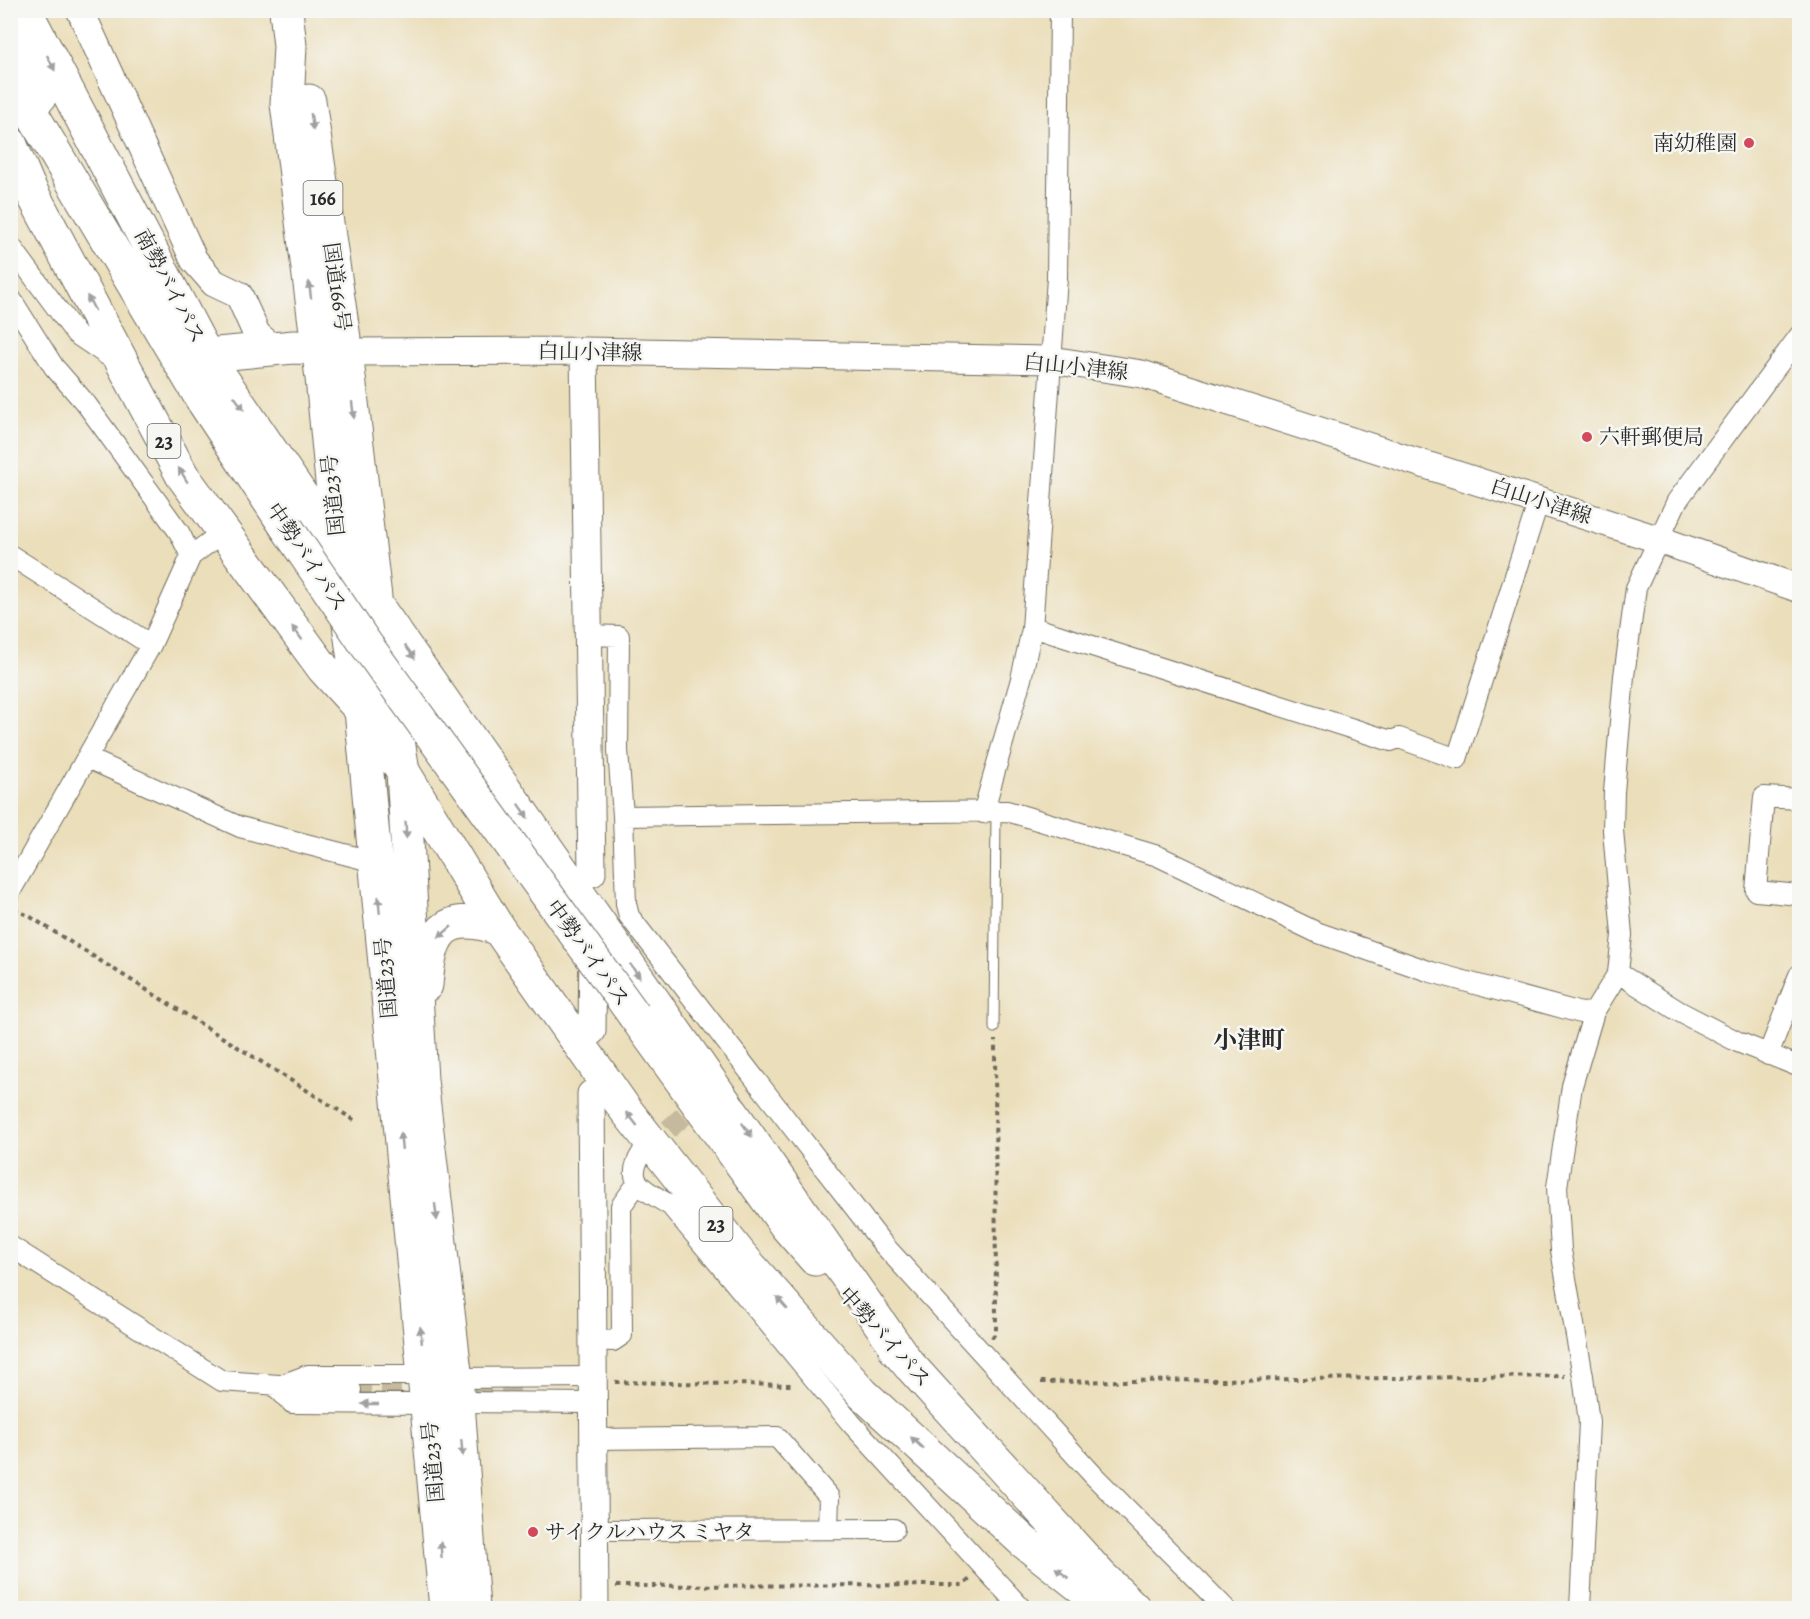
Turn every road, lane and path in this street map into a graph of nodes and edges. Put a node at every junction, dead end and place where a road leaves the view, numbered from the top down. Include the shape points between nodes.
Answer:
1 (25, 10) edge
2 (80, 10) edge
3 (286, 10) edge
4 (1060, 10) edge
5 (10, 33) edge
6 (10, 78) edge
7 (10, 143) edge
8 (10, 245) edge
9 (110, 246) junction
10 (10, 297) edge
11 (248, 312) junction
12 (1800, 335) edge
13 (275, 349) junction
14 (332, 350) junction
15 (584, 351) junction
16 (214, 355) junction
17 (1051, 360) junction
18 (125, 368) junction
19 (1539, 501) junction
20 (223, 532) junction
21 (1657, 538) junction
22 (339, 547) junction
23 (10, 555) edge
24 (191, 556) junction
25 (1800, 589) edge
26 (376, 605) junction
27 (1032, 629) junction
28 (587, 635) junction
29 (151, 645) junction
30 (323, 668) junction
31 (361, 710) junction
32 (87, 758) junction
33 (403, 771) junction
34 (1800, 800) edge
35 (989, 812) junction
36 (623, 816) junction
37 (372, 823) junction
38 (375, 862) junction
39 (592, 873) dead end
40 (10, 892) edge
41 (1800, 895) edge
42 (10, 908) edge
43 (498, 928) junction
44 (593, 946) dead end
45 (1618, 973) junction
46 (1799, 975) edge
47 (1594, 1012) junction
48 (994, 1028) joint
49 (592, 1031) dead end
50 (1768, 1055) junction
51 (741, 1063) junction
52 (1800, 1067) edge
53 (421, 1080) junction
54 (723, 1081) dead end
55 (591, 1094) dead end
56 (354, 1120) dead end
57 (642, 1153) tunnel mouth
58 (637, 1184) junction
59 (10, 1246) edge
60 (592, 1340) junction
61 (982, 1354) junction
62 (909, 1365) junction
63 (1583, 1376) junction
64 (1041, 1382) dead end
65 (790, 1383) dead end
66 (276, 1387) junction
67 (520, 1389) tunnel mouth
68 (351, 1390) tunnel mouth
69 (442, 1390) junction
70 (592, 1390) junction
71 (593, 1439) junction
72 (828, 1529) junction
73 (894, 1529) dead end
74 (594, 1530) junction
75 (975, 1574) dead end
76 (595, 1597) edge
77 (446, 1608) edge
78 (473, 1608) edge
79 (1021, 1608) edge
80 (1108, 1608) edge
81 (1134, 1608) edge
82 (1225, 1608) edge
83 (1580, 1608) edge

1 -> 16 highway, 南勢バイパス / 23
2 - 11 street via 194,260 214,283 239,295
3 - 14 highway, 国道166号 / 166 via 290,46 287,104
4 - 17 street via 1057,278
5 - 9 highway, 中勢バイパス / 23
6 - 9 highway, 中勢バイパス / 23
18 -> 7 highway, 23 via 28,185
8 - 18 street via 76,334
9 - 62 highway, 中勢バイパス / 23, bridge via 203,401 365,643 787,1227
10 - 24 street via 54,367 87,405 179,532
11 - 13 street via 257,335
11 - 16 street via 237,338
12 - 21 street via 1698,470
13 - 14 highway
13 - 16 highway
14 - 15 street, 白山小津線
14 - 22 highway, 国道23号 / 23
14 -> 26 highway, 国道23号 / 23
15 - 17 street, 白山小津線
15 - 28 street
16 -> 22 highway, 南勢バイパス / 23
17 - 19 street, 白山小津線 via 1142,374
17 - 27 street
20 -> 18 highway, 23 via 182,475
19 - 21 street, 白山小津線
19 - 27 street via 1457,759 1399,738 1391,741
20 - 24 street
30 -> 20 highway, 23
21 - 25 street, 白山小津線
21 - 45 street via 1636,588 1624,676 1613,811 1622,935
22 - 26 highway, 23
22 - 31 highway, 国道23号 / 23
23 - 29 street
24 - 29 street
26 - 33 highway, 国道23号 / 23
26 -> 62 highway, 23
27 - 35 street
28 - 36 street via 619,636 618,750
28 - 39 street
29 - 32 street
30 - 31 highway, 23
30 - 37 highway, 23 via 346,714
31 - 33 highway, 23
31 - 37 highway, 国道23号 / 23
32 - 38 street via 240,827
32 - 40 street
33 - 43 highway, 23
33 -> 53 highway, 国道23号 / 23
34 - 41 street via 1764,797 1756,891
35 - 36 street
35 - 47 street via 1007,811 1158,856 1316,932 1431,972 1581,1013
35 - 48 lane
36 - 51 street via 629,916
37 - 38 highway, 国道23号 / 23
69 -> 38 highway, 国道23号 / 23
42 - 56 path via 29,916
43 -> 53 highway via 474,920 461,921 444,929 430,946
80 -> 43 highway, 23 via 1024,1542 864,1394 811,1336 742,1257 625,1109
44 - 49 street
45 - 47 street
45 - 50 street via 1680,1012
46 - 50 street
47 - 63 street via 1572,1086 1557,1187 1561,1250
48 - 61 path via 996,1332
50 - 52 street
51 - 54 street
51 - 61 street via 882,1243
53 -> 69 highway, 国道23号 / 23
55 - 60 street
57 - 58 street via 634,1165
58 - 60 street via 621,1206 622,1335 613,1341
58 - 79 street via 671,1206 851,1423
59 - 66 street via 222,1381
60 - 70 street
61 - 82 street via 1095,1477
62 - 81 highway, 中勢バイパス / 23
63 - 64 path
63 - 83 street via 1589,1443
65 - 70 path via 606,1382
66 - 68 street
66 - 69 street via 308,1375
69 -> 66 street via 292,1403
67 - 70 street
69 - 70 street
77 -> 69 highway, 国道23号 / 23
69 -> 78 highway, 国道23号 / 23
70 - 71 street
71 - 72 street via 777,1437 829,1497
71 - 74 street
72 - 73 street
72 - 74 street
74 - 76 street
75 - 76 path via 963,1585

